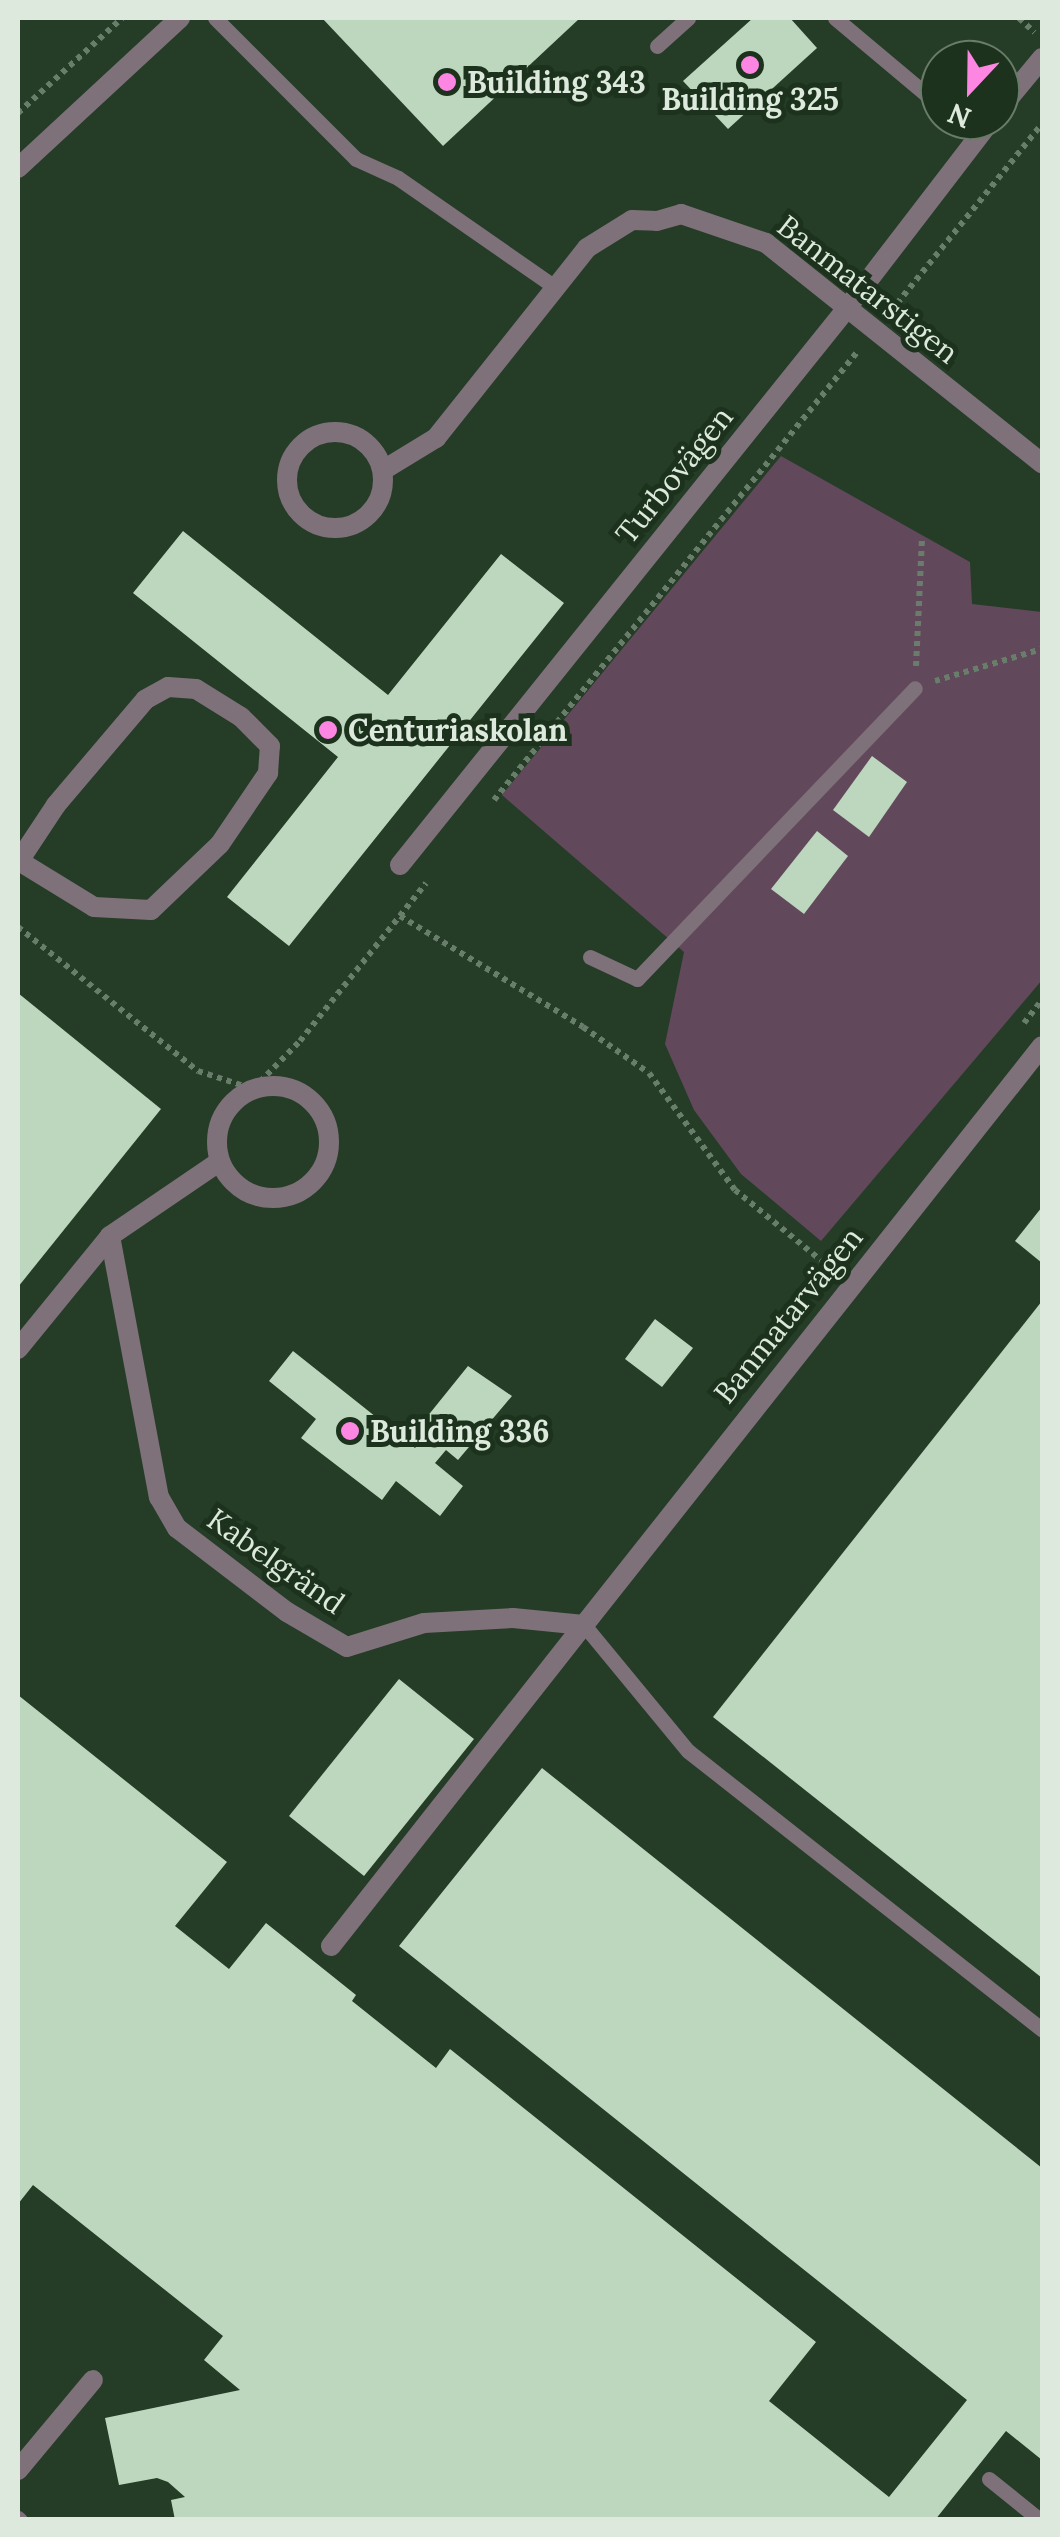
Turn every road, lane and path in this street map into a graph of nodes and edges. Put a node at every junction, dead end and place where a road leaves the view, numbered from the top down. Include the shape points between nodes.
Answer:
1 (122, 18) edge
2 (180, 18) edge
3 (216, 18) edge
4 (688, 18) edge
5 (834, 18) edge
6 (657, 46) dead end
7 (1042, 58) edge
8 (1020, 85) edge
9 (920, 89) edge
10 (18, 113) edge
11 (1042, 124) edge
12 (975, 140) edge
13 (18, 168) edge
14 (556, 288) junction
15 (846, 308) junction
16 (875, 330) junction
17 (1042, 463) edge
18 (385, 469) junction
19 (922, 537) dead end
20 (1042, 649) edge
21 (915, 688) junction
22 (481, 816) dead end
23 (18, 860) edge
24 (400, 865) dead end
25 (434, 874) dead end
26 (400, 916) junction
27 (18, 927) edge
28 (590, 957) dead end
29 (1042, 1000) edge
30 (1018, 1032) dead end
31 (1042, 1046) edge
32 (253, 1089) junction
33 (219, 1162) junction
34 (110, 1236) junction
35 (836, 1257) dead end
36 (18, 1349) edge
37 (580, 1625) junction
38 (331, 1946) dead end
39 (1042, 2030) edge
40 (93, 2380) dead end
41 (18, 2470) edge
42 (989, 2478) dead end
43 (1040, 2520) edge

1 - 10 path
2 - 13 street
3 - 14 lane via 356,159 398,178
4 - 6 lane
5 - 9 lane
7 - 8 street
11 - 16 path
12 - 15 street, Turbovägen
14 - 15 street, Banmatarstigen via 587,248 619,226 681,214 766,243
14 - 18 street, Banmatarstigen via 436,438
15 - 16 street, Banmatarstigen
15 - 24 street, Turbovägen
16 - 17 street, Banmatarstigen
16 - 22 path
18 - 18 street via 378,507 346,530 308,522 285,490 292,452 324,430 363,437
19 - 21 path
20 - 21 path
21 - 28 lane via 637,979
23 - 23 street via 145,700 168,687 196,689 241,717 270,746 268,773 220,844 151,910 94,907
25 - 26 path
26 - 32 path
26 - 35 path via 650,1073 735,1190 826,1268
27 - 32 path via 198,1072
29 - 30 path
31 - 37 street, Banmatarvägen
32 - 33 street via 229,1106 216,1132
32 - 33 street via 282,1086 309,1098 326,1122 329,1152 316,1179 292,1196 263,1198 236,1186
33 - 34 street
34 - 36 street
34 - 37 street, Kabelgränd via 159,1498 177,1528 286,1612 347,1647 424,1622 513,1618
37 - 38 street, Banmatarvägen
37 - 39 lane via 688,1751
40 - 41 street
42 - 43 lane

